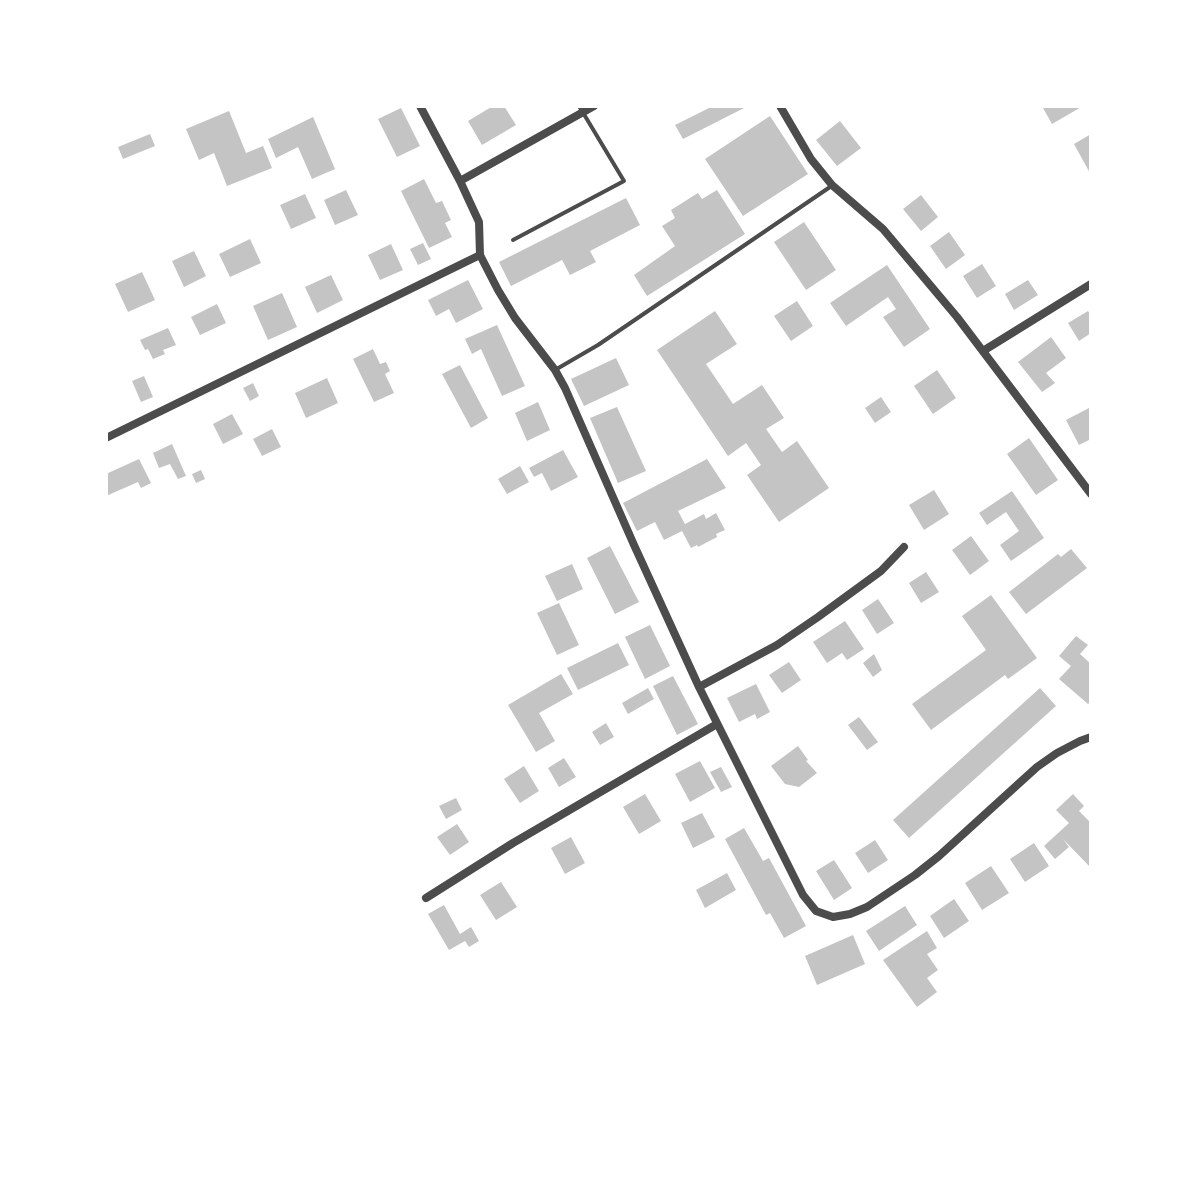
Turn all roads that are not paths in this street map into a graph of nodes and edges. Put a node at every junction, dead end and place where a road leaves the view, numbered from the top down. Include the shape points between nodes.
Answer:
1 (420, 106) edge
2 (594, 106) edge
3 (780, 106) edge
4 (581, 109) edge
5 (460, 181) junction
6 (832, 185) junction
7 (513, 240) dead end
8 (480, 255) junction
9 (1091, 284) edge
10 (983, 351) junction
11 (555, 370) junction
12 (106, 438) edge
13 (1091, 494) edge
14 (904, 547) dead end
15 (699, 687) junction
16 (717, 724) junction
17 (1091, 737) edge
18 (426, 898) dead end

1 - 5 street
2 - 4 street
3 - 6 street
4 - 5 street
4 - 7 lane via 624,181
5 - 8 street via 479,222
6 - 10 street via 883,229
6 - 11 lane
8 - 11 street via 515,318
8 - 12 street
9 - 10 street
10 - 13 street
11 - 15 street
14 - 15 street via 881,571 777,645
15 - 16 street
16 - 17 street via 803,895 816,911 833,917 867,907 915,875 1037,767
16 - 18 street

